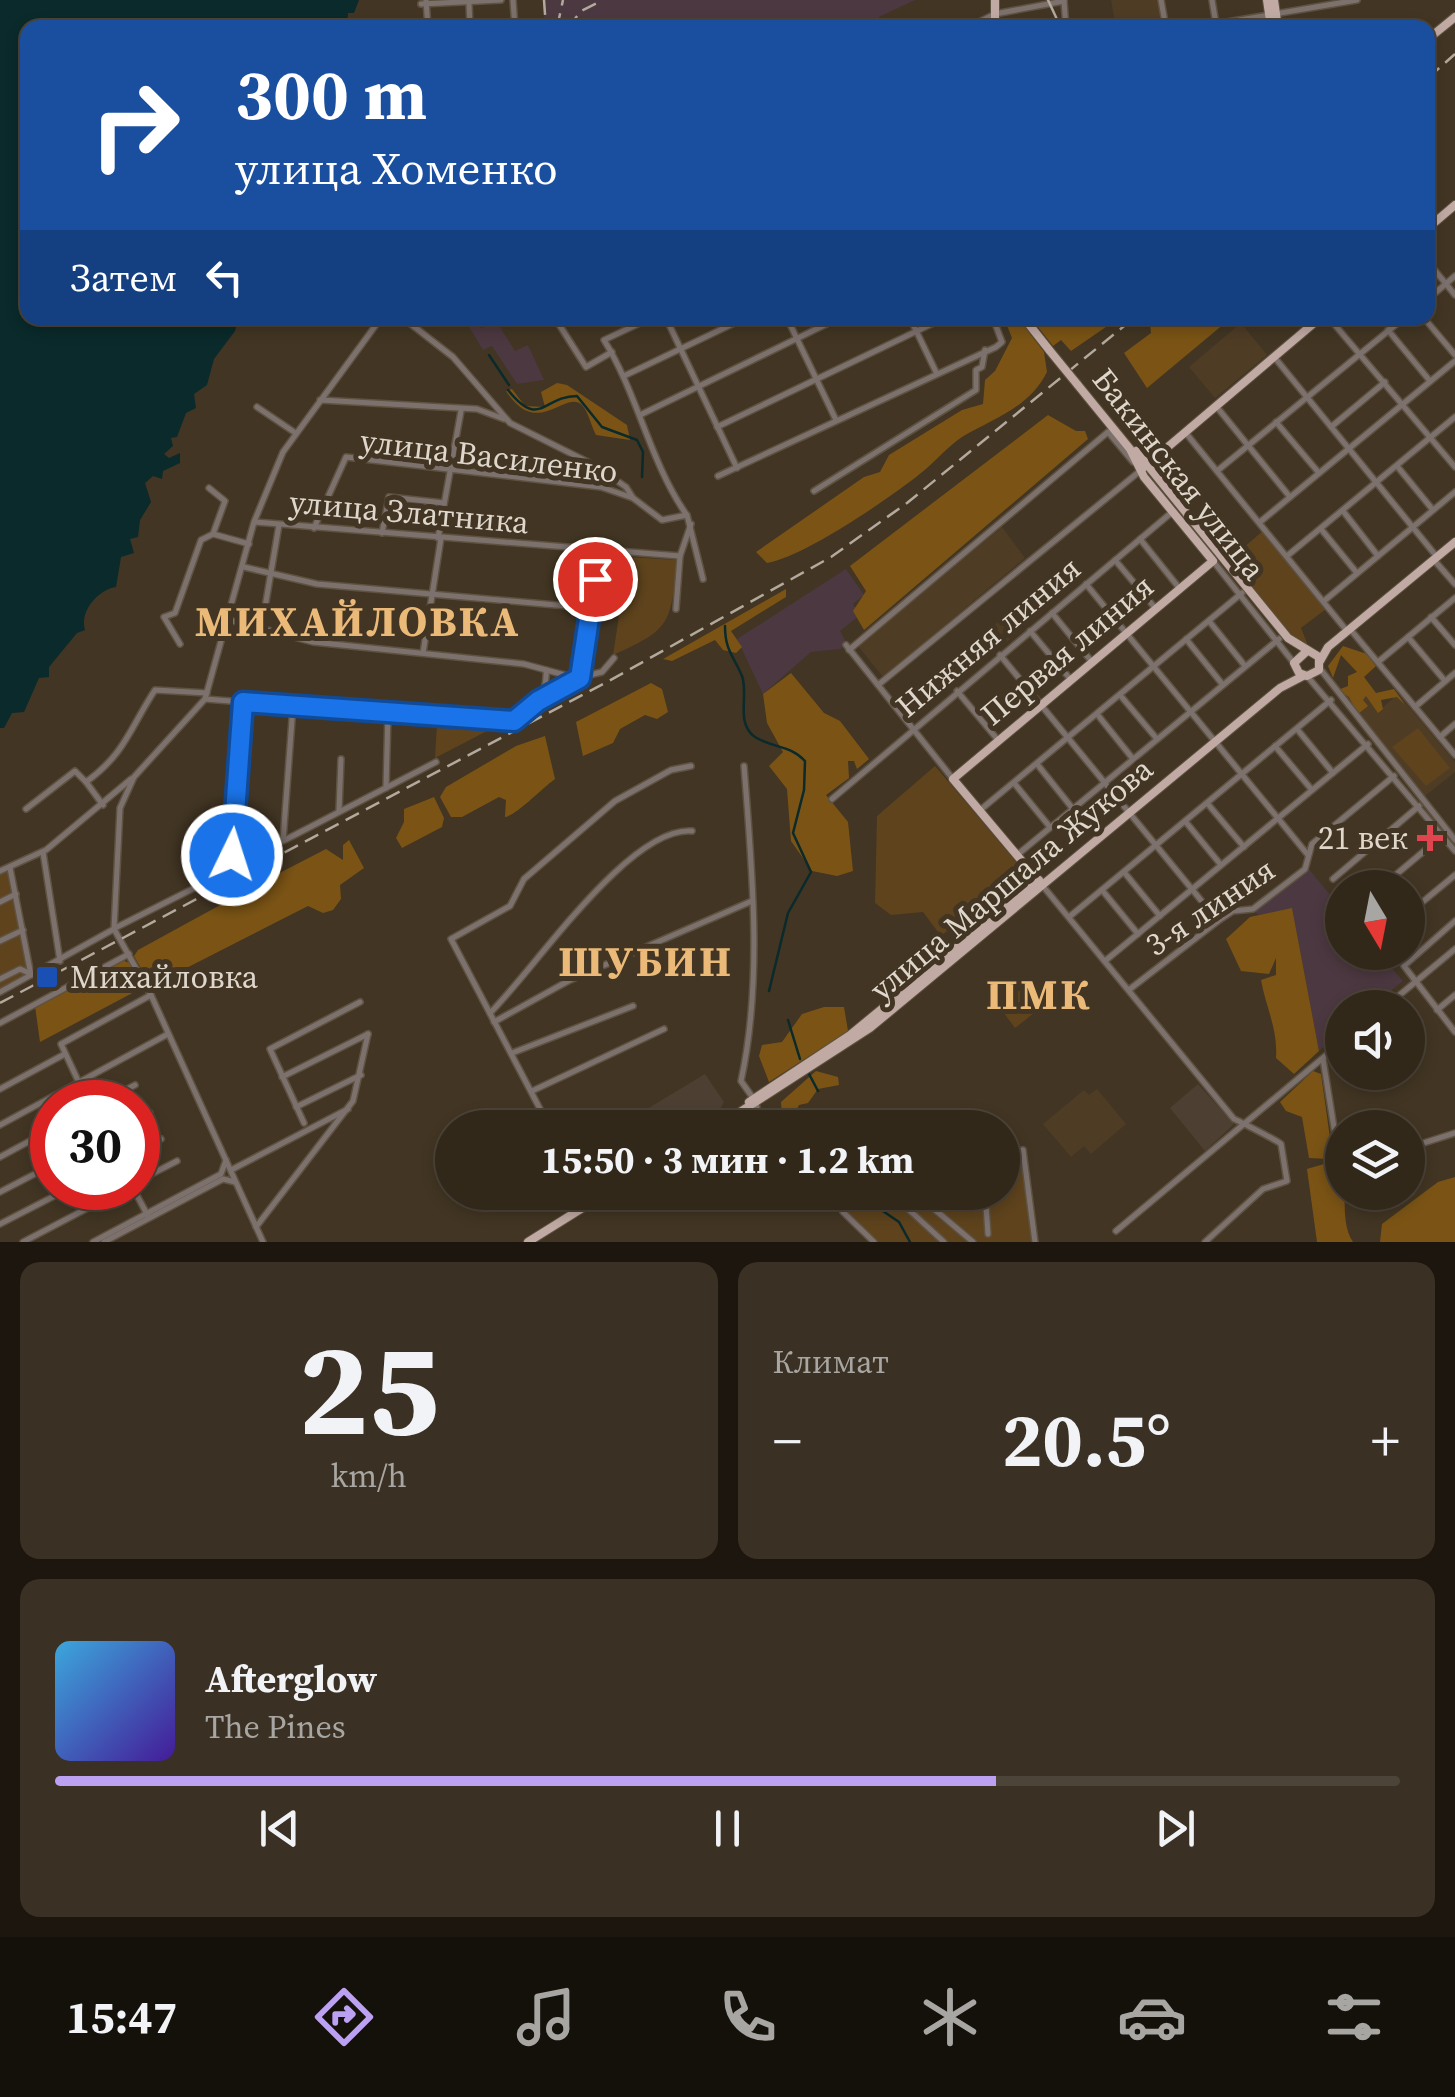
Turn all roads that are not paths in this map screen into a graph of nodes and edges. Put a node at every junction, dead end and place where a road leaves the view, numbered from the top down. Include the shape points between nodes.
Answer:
1 (502, 0) edge
2 (1064, 0) edge
3 (1270, 0) edge
4 (1357, 0) edge
5 (469, 1) edge
6 (1331, 2) edge
7 (425, 3) edge
8 (995, 5) edge
9 (1273, 14) junction
10 (1455, 18) edge
11 (1239, 20) edge
12 (1274, 20) edge
13 (1435, 34) edge
14 (1455, 206) edge
15 (1435, 222) edge
16 (1435, 271) edge
17 (1455, 276) edge
18 (1446, 284) junction
19 (1435, 293) edge
20 (1455, 295) edge
21 (376, 325) edge
22 (413, 325) edge
23 (560, 325) edge
24 (636, 325) edge
25 (669, 325) edge
26 (730, 325) edge
27 (790, 325) edge
28 (824, 325) edge
29 (914, 325) edge
30 (928, 325) edge
31 (996, 325) edge
32 (1031, 325) edge
33 (1311, 325) edge
34 (1335, 325) edge
35 (1395, 325) edge
36 (1429, 325) edge
37 (916, 330) junction
38 (1388, 330) junction
39 (797, 338) junction
40 (680, 348) junction
41 (984, 350) junction
42 (612, 352) junction
43 (1361, 354) junction
44 (1273, 356) junction
45 (1455, 358) edge
46 (936, 372) junction
47 (626, 375) junction
48 (816, 379) junction
49 (1430, 381) junction
50 (1386, 382) junction
51 (698, 386) junction
52 (1306, 398) junction
53 (320, 400) junction
54 (1214, 404) junction
55 (1403, 404) junction
56 (257, 406) dead end
57 (462, 411) junction
58 (638, 416) junction
59 (1455, 417) edge
60 (506, 420) junction
61 (836, 420) junction
62 (1276, 422) junction
63 (718, 427) junction
64 (1331, 427) junction
65 (1183, 431) junction
66 (294, 432) junction
67 (1431, 437) junction
68 (1248, 446) junction
69 (1350, 448) junction
70 (1134, 454) junction
71 (1396, 465) junction
72 (1455, 467) edge
73 (451, 468) junction
74 (737, 468) junction
75 (1143, 468) junction
76 (1218, 470) junction
77 (1319, 474) junction
78 (718, 476) dead end
79 (1376, 482) junction
80 (209, 488) dead end
81 (814, 491) dead end
82 (1455, 492) edge
83 (1290, 497) junction
84 (633, 498) junction
85 (444, 503) junction
86 (1174, 510) junction
87 (1342, 510) junction
88 (1433, 510) junction
89 (686, 515) junction
90 (254, 522) junction
91 (1260, 522) junction
92 (280, 524) junction
93 (691, 524) junction
94 (1413, 527) junction
95 (314, 528) junction
96 (1321, 528) junction
97 (213, 534) junction
98 (381, 534) junction
99 (440, 538) junction
100 (1140, 539) junction
101 (1455, 542) edge
102 (249, 544) junction
103 (600, 551) junction
104 (680, 556) junction
105 (1287, 556) junction
106 (1378, 556) junction
107 (1435, 559) junction
108 (1115, 560) junction
109 (1214, 561) junction
110 (244, 567) junction
111 (1357, 573) junction
112 (268, 574) junction
113 (703, 579) dead end
114 (1086, 584) junction
115 (1455, 584) edge
116 (1180, 588) junction
117 (1242, 593) junction
118 (432, 594) junction
119 (1455, 598) edge
120 (1324, 601) junction
121 (590, 608) junction
122 (676, 609) dead end
123 (1156, 609) junction
124 (1052, 613) junction
125 (1431, 618) junction
126 (226, 619) junction
127 (1208, 620) junction
128 (262, 625) junction
129 (1030, 630) junction
130 (1348, 630) junction
131 (1126, 634) junction
132 (1408, 637) junction
133 (1279, 639) junction
134 (1186, 640) junction
135 (180, 644) dead end
136 (1455, 646) edge
137 (1328, 647) junction
138 (1310, 651) junction
139 (423, 652) junction
140 (1000, 656) junction
141 (614, 658) dead end
142 (1092, 662) junction
143 (1294, 662) junction
144 (1378, 662) junction
145 (1320, 664) junction
146 (1154, 666) junction
147 (1246, 666) junction
148 (546, 670) junction
149 (1455, 673) edge
150 (1305, 676) junction
151 (580, 678) junction
152 (1071, 680) junction
153 (1445, 682) junction
154 (878, 685) junction
155 (1223, 685) junction
156 (958, 691) junction
157 (1120, 695) junction
158 (206, 696) junction
159 (1331, 700) junction
160 (538, 701) junction
161 (243, 702) junction
162 (1040, 705) junction
163 (294, 706) junction
164 (1415, 707) junction
165 (1190, 712) junction
166 (388, 713) junction
167 (1097, 714) junction
168 (1455, 724) edge
169 (912, 728) junction
170 (1297, 728) junction
171 (1440, 736) junction
172 (1068, 738) junction
173 (1157, 739) junction
174 (998, 740) junction
175 (1216, 742) junction
176 (1368, 744) junction
177 (1275, 746) junction
178 (1455, 755) edge
179 (1383, 757) junction
180 (1133, 758) junction
181 (340, 760) dead end
182 (436, 762) dead end
183 (1036, 764) junction
184 (691, 766) dead end
185 (744, 766) dead end
186 (1333, 773) junction
187 (1241, 774) junction
188 (134, 776) junction
189 (1394, 776) junction
190 (953, 779) junction
191 (86, 782) junction
192 (1104, 782) junction
193 (1014, 783) junction
194 (386, 788) junction
195 (1312, 790) junction
196 (116, 795) junction
197 (832, 799) dead end
198 (1207, 803) junction
199 (103, 806) junction
200 (1418, 806) junction
201 (120, 808) junction
202 (1072, 808) junction
203 (26, 809) dead end
204 (979, 811) junction
205 (339, 812) junction
206 (1129, 813) junction
207 (1278, 818) junction
208 (1434, 819) junction
209 (1185, 821) junction
210 (1050, 827) junction
211 (692, 830) dead end
212 (1442, 836) junction
213 (1455, 840) edge
214 (1156, 846) junction
215 (1244, 846) junction
216 (1455, 851) edge
217 (43, 852) junction
218 (1017, 854) junction
219 (1308, 855) junction
220 (1221, 866) junction
221 (10, 868) junction
222 (1343, 870) edge
223 (1401, 870) edge
224 (0, 872) edge
225 (1124, 872) junction
226 (1455, 875) edge
227 (1040, 882) junction
228 (1102, 890) junction
229 (1192, 890) junction
230 (16, 894) junction
231 (1425, 900) edge
232 (752, 901) junction
233 (0, 902) edge
234 (1160, 916) junction
235 (1069, 917) junction
236 (1218, 921) junction
237 (1455, 921) edge
238 (115, 928) junction
239 (22, 930) junction
240 (1138, 934) junction
241 (0, 941) edge
242 (1455, 949) edge
243 (128, 954) junction
244 (60, 961) junction
245 (1105, 961) junction
246 (31, 975) junction
247 (0, 979) edge
248 (1416, 982) junction
249 (1130, 990) junction
250 (1406, 990) edge
251 (0, 992) edge
252 (151, 995) junction
253 (1455, 995) edge
254 (360, 1002) dead end
255 (633, 1006) dead end
256 (1437, 1010) junction
257 (490, 1013) junction
258 (494, 1022) junction
259 (0, 1023) edge
260 (664, 1030) dead end
261 (1455, 1032) edge
262 (168, 1034) junction
263 (512, 1053) junction
264 (63, 1055) junction
265 (1323, 1058) joint
266 (361, 1075) junction
267 (282, 1077) junction
268 (76, 1080) edge
269 (84, 1080) edge
270 (0, 1089) edge
271 (532, 1091) junction
272 (754, 1100) junction
273 (296, 1107) junction
274 (349, 1108) junction
275 (30, 1109) edge
276 (541, 1110) edge
277 (740, 1110) edge
278 (756, 1110) edge
279 (1331, 1110) edge
280 (304, 1122) dead end
281 (1244, 1122) junction
282 (0, 1125) edge
283 (1455, 1133) edge
284 (30, 1141) edge
285 (1425, 1143) edge
286 (1020, 1151) edge
287 (0, 1157) edge
288 (176, 1160) dead end
289 (226, 1160) junction
290 (160, 1170) edge
291 (231, 1170) junction
292 (30, 1176) edge
293 (222, 1177) junction
294 (236, 1182) junction
295 (0, 1192) edge
296 (30, 1209) edge
297 (84, 1210) edge
298 (146, 1210) edge
299 (583, 1210) edge
300 (842, 1210) edge
301 (909, 1210) edge
302 (935, 1210) edge
303 (987, 1210) edge
304 (148, 1216) junction
305 (0, 1224) edge
306 (256, 1227) junction
307 (1116, 1231) dead end
308 (988, 1234) dead end
309 (970, 1241) edge
310 (23, 1242) edge
311 (93, 1242) edge
312 (104, 1242) edge
313 (263, 1242) edge
314 (531, 1242) edge
315 (874, 1242) edge
316 (944, 1242) edge
317 (1035, 1242) edge
318 (1204, 1242) edge

1 - 5 street
2 - 8 street
3 - 9 main road
4 - 6 street
5 - 7 street
6 - 9 street
9 - 11 street
9 - 12 main road
10 - 13 main road
14 - 15 main road
16 - 18 street
17 - 18 street
18 - 19 street
18 - 20 street
21 - 53 street
22 - 60 street via 454,357
23 - 42 street via 586,367
24 - 42 street via 604,340
25 - 40 street
26 - 40 street
27 - 39 street
28 - 39 street
29 - 37 street
30 - 37 street
31 - 41 street via 1002,342
32 - 70 main road, Бакинская улица, bridge
33 - 44 main road
34 - 43 street
35 - 38 street
36 - 45 street
37 - 46 street
37 - 48 street
38 - 43 street
38 - 49 street
39 - 48 street
39 - 51 street
40 - 47 street
40 - 51 street
41 - 46 street
41 - 81 street via 976,390
42 - 47 street
43 - 50 street
43 - 52 street
44 - 52 street
44 - 54 main road
45 - 49 street
46 - 61 street
47 - 58 street
48 - 61 street
48 - 63 street
49 - 55 street
50 - 55 street
50 - 64 street
51 - 58 street
51 - 63 street
52 - 62 street
52 - 64 street
53 - 57 street
53 - 66 street
54 - 65 main road
54 - 68 street
55 - 67 street
55 - 69 street
56 - 66 street
57 - 60 street
57 - 73 street
58 - 89 street
59 - 67 street
60 - 84 street via 594,464
61 - 74 street
62 - 68 street
62 - 77 street
63 - 74 street
64 - 69 street
65 - 70 main road via 1150,456
65 - 75 main road
65 - 76 street
66 - 90 street
67 - 71 street
67 - 72 street
68 - 76 street
68 - 83 street
69 - 77 street
69 - 79 street
70 - 75 main road, Бакинская улица
70 - 154 street via 1108,432 847,647
71 - 79 street
71 - 88 street
73 - 84 street, улица Василенко via 601,487
73 - 85 street
73 - 95 street, улица Василенко via 346,457
74 - 78 street
75 - 86 main road, Бакинская улица
75 - 138 main road, Бакинская улица via 1288,638
75 - 154 street
76 - 91 street
77 - 83 street
79 - 87 street
79 - 94 street
80 - 97 street via 225,499
82 - 88 street
83 - 91 street
84 - 89 street, улица Василенко via 662,520
85 - 98 street via 389,498
85 - 99 street
86 - 100 street, Нижняя линия
86 - 109 main road, Бакинская улица
87 - 96 street
87 - 106 street
88 - 94 street
89 - 93 street
90 - 92 street, улица Златника
90 - 102 street
91 - 105 street
92 - 95 street, улица Златника
92 - 112 street
93 - 104 street
93 - 113 street
94 - 106 street
94 - 107 street
95 - 98 street, улица Златника
96 - 105 street
96 - 111 street
97 - 102 street
97 - 135 street via 201,540 174,615 164,616
98 - 99 street, улица Златника
99 - 103 street, улица Златника
99 - 118 street
100 - 108 street, Нижняя линия
100 - 116 street
101 - 107 main road
102 - 110 street
103 - 104 street, улица Златника
103 - 121 street
104 - 122 street
105 - 120 street
106 - 111 street
107 - 115 street
107 - 130 main road
108 - 114 street, Нижняя линия
108 - 123 street
109 - 116 main road, Первая линия
109 - 117 street, Бакинская улица
110 - 112 street
110 - 126 street
111 - 120 street
112 - 118 street
112 - 128 street
114 - 124 street, Нижняя линия
114 - 131 street
116 - 123 main road, Первая линия
117 - 127 street
117 - 133 street, Бакинская улица
118 - 121 street
118 - 139 street
119 - 125 street
120 - 130 street
121 - 151 street
123 - 131 main road, Первая линия
124 - 129 street, Нижняя линия
124 - 142 street
125 - 132 street
125 - 136 street
126 - 128 street
126 - 158 street
127 - 134 street
127 - 147 street
128 - 139 street via 313,642
129 - 140 street, Нижняя линия
129 - 152 street
130 - 137 main road
130 - 144 street
131 - 142 main road, Первая линия
131 - 146 street
132 - 144 street
132 - 153 street
133 - 143 street, Бакинская улица
133 - 147 street
134 - 146 street
134 - 155 street
137 - 138 main road
137 - 145 main road
138 - 143 main road
138 - 145 main road, Бакинская улица
139 - 148 street
140 - 156 street, Нижняя линия
140 - 162 street
141 - 151 street via 608,668
142 - 152 main road, Первая линия
143 - 150 main road
144 - 164 street
145 - 150 main road, улица Маршала Жукова
145 - 179 street via 1324,679
146 - 157 street
146 - 165 street
147 - 155 street
148 - 151 street
148 - 160 street
149 - 153 street
150 - 159 street
150 - 175 main road, улица Маршала Жукова via 1280,688
151 - 160 street
152 - 162 main road, Первая линия
153 - 164 street
154 - 169 street
155 - 165 street
156 - 169 street, Нижняя линия
156 - 174 street
157 - 167 street
157 - 173 street
158 - 161 street
158 - 188 street
158 - 191 street via 155,690 120,754
159 - 170 street
159 - 176 street
160 - 166 street via 508,722
161 - 163 street
161 - 238 street via 232,869
162 - 172 street
162 - 174 main road, Первая линия
163 - 166 street
163 - 205 street via 282,840
164 - 171 street
165 - 173 street
165 - 175 street
166 - 194 street
167 - 172 street
167 - 180 street
168 - 171 street
169 - 190 street
169 - 197 street, Нижняя линия
170 - 177 street
170 - 186 street
171 - 178 street
172 - 183 street
172 - 192 street
173 - 180 street
174 - 190 main road, Первая линия
175 - 187 street
175 - 206 main road, улица Маршала Жукова
176 - 179 street
176 - 186 street
177 - 187 street
177 - 195 street
179 - 189 street
179 - 208 street
180 - 192 street
181 - 205 street
182 - 194 street
183 - 193 street
183 - 202 street
184 - 257 street via 615,801 524,879 510,906 451,940
185 - 232 street
186 - 195 street
187 - 198 street
187 - 207 street
188 - 196 street
188 - 201 street
189 - 200 street
189 - 219 street, 3-я линия via 1312,844
190 - 204 main road
191 - 199 street
191 - 203 street via 75,772
192 - 202 street
192 - 206 street
193 - 204 street
193 - 210 street
194 - 205 street
195 - 207 street
196 - 199 street
196 - 201 street
198 - 209 street
198 - 215 street
199 - 217 street
200 - 208 street
200 - 222 street
201 - 238 street
202 - 210 street
204 - 218 main road
206 - 214 street
206 - 227 main road, улица Маршала Жукова
207 - 215 street
207 - 219 street
208 - 212 street
208 - 213 street
209 - 214 street
209 - 220 street
210 - 218 street
211 - 257 street via 660,840 604,879
212 - 216 street
212 - 223 street
214 - 225 street
214 - 229 street
215 - 220 street
217 - 221 street
217 - 244 street
218 - 227 main road
219 - 236 street, 3-я линия via 1305,869 1253,909
220 - 229 street
221 - 224 street
221 - 230 street
225 - 228 street
225 - 234 street
226 - 231 street
227 - 235 street
227 - 272 main road, улица Маршала Жукова via 853,1040
228 - 235 street
228 - 240 street
229 - 234 street
229 - 236 street
230 - 233 street
230 - 239 street
232 - 258 street via 570,980
232 - 272 street via 750,1044 742,1084
234 - 240 street
235 - 245 street
236 - 249 street, 3-я линия
237 - 248 street via 1404,963
238 - 243 street
238 - 244 street
239 - 241 street
239 - 246 street
240 - 245 street
242 - 248 street
243 - 252 street
243 - 259 street
244 - 246 street
245 - 249 street
246 - 247 street via 20,970
246 - 251 street
248 - 250 street
248 - 256 street
249 - 281 street via 1234,1119
252 - 262 street
252 - 264 street via 61,1044
253 - 256 street
254 - 267 street via 270,1049
255 - 263 street
256 - 261 street
257 - 258 street
258 - 263 street
260 - 271 street
262 - 269 street
262 - 289 street
263 - 271 street
264 - 268 street
264 - 270 street
265 - 279 street
265 - 281 street
266 - 267 street via 368,1034
266 - 273 street
266 - 274 street
267 - 273 street
271 - 276 street
272 - 277 main road, улица Маршала Жукова
272 - 278 street
273 - 280 street
274 - 291 street
274 - 306 street
275 - 282 street
281 - 307 street
281 - 318 street via 1256,1135 1278,1140 1287,1181 1263,1189
283 - 285 street
284 - 287 street
286 - 317 street
288 - 290 street
289 - 291 street
289 - 293 street
291 - 294 street
292 - 295 street
293 - 294 street
293 - 304 street
294 - 306 street
296 - 305 street
297 - 310 street
298 - 304 street
299 - 314 main road
300 - 315 street
301 - 316 street
302 - 309 street
303 - 308 street
304 - 311 street
304 - 312 street
306 - 313 street

